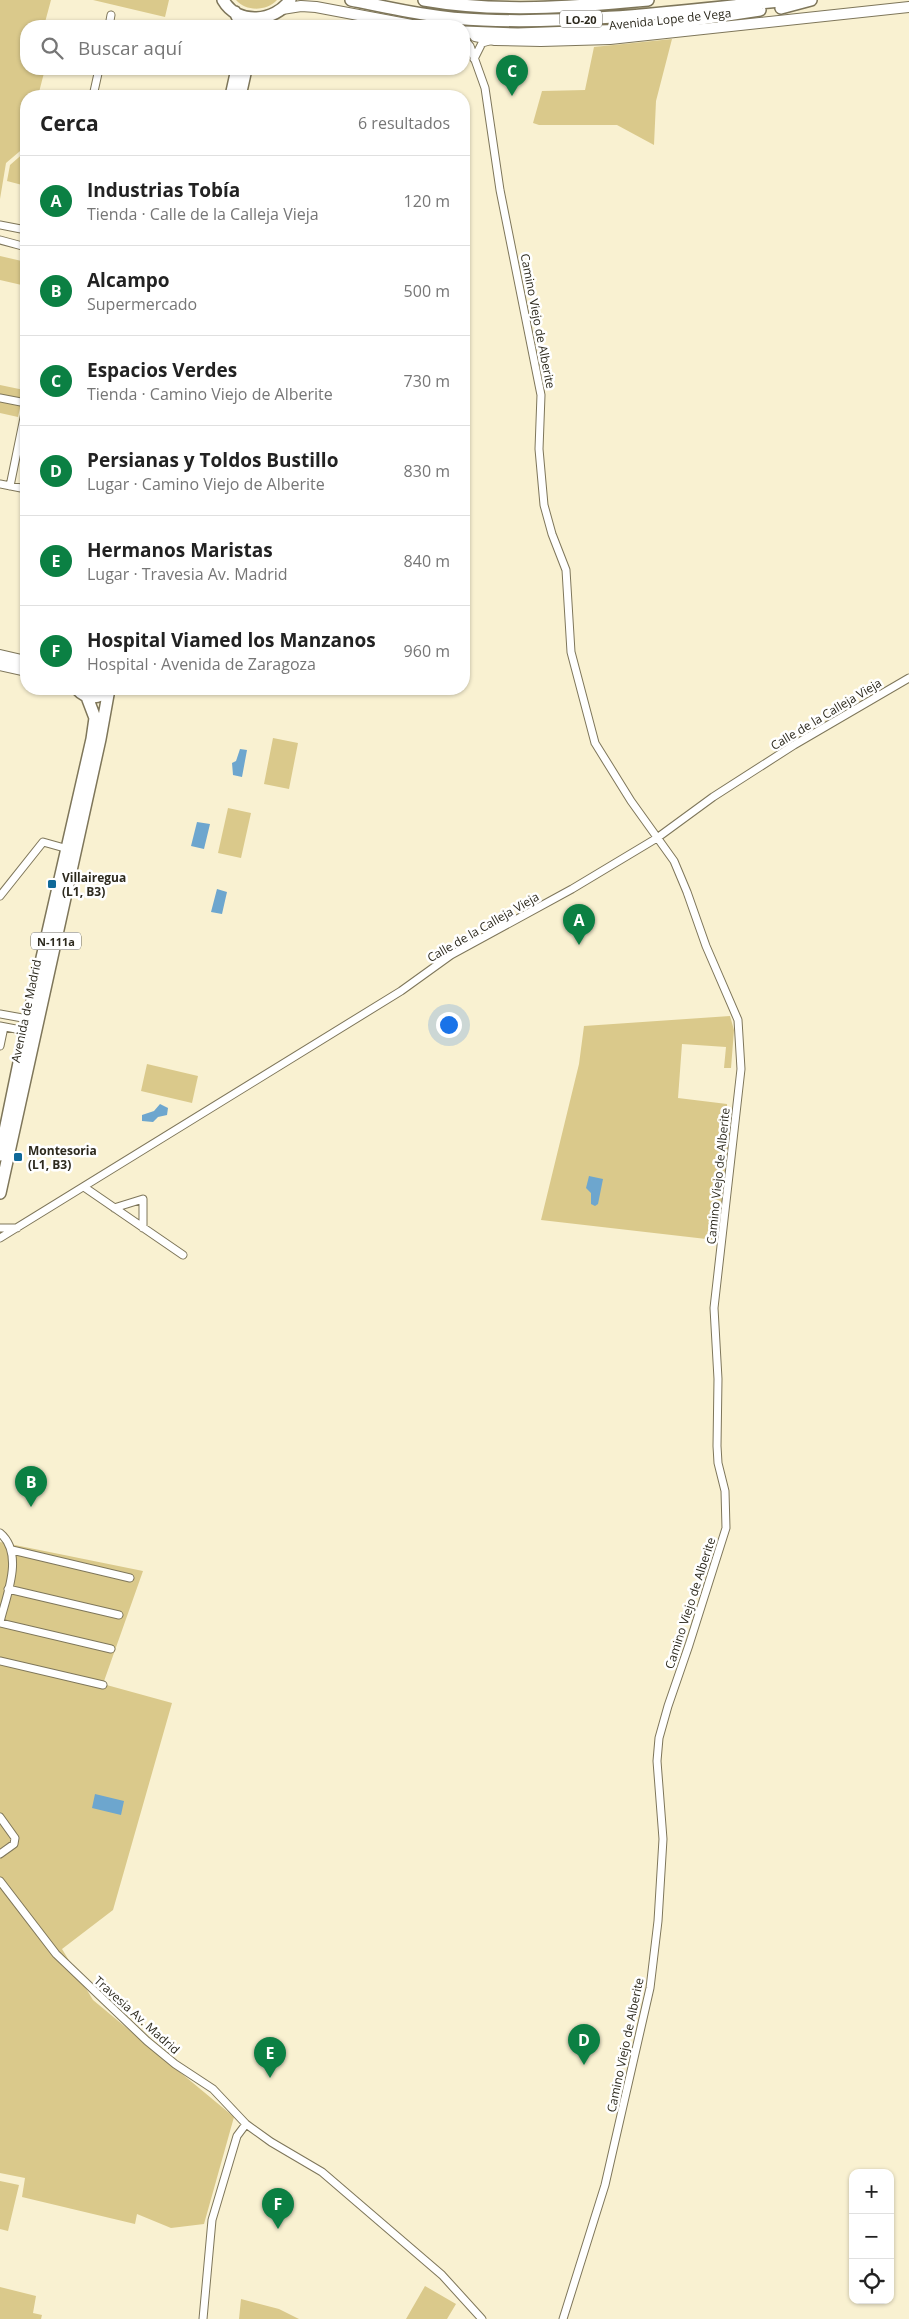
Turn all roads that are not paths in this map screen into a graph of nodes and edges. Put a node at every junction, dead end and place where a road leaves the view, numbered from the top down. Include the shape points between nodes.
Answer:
1 (223, 0) edge
2 (290, 0) edge
3 (351, 0) edge
4 (424, 0) edge
5 (648, 0) edge
6 (790, 0) edge
7 (812, 0) edge
8 (909, 6) edge
9 (282, 9) junction
10 (235, 12) junction
11 (111, 14) dead end
12 (110, 20) edge
13 (239, 20) edge
14 (254, 20) edge
15 (262, 20) edge
16 (385, 20) edge
17 (470, 33) edge
18 (470, 34) edge
19 (495, 40) junction
20 (470, 46) edge
21 (474, 62) junction
22 (98, 75) edge
23 (236, 75) edge
24 (245, 75) edge
25 (94, 90) edge
26 (232, 90) edge
27 (241, 90) edge
28 (0, 225) edge
29 (20, 229) edge
30 (0, 240) edge
31 (20, 245) edge
32 (0, 398) edge
33 (20, 402) edge
34 (20, 437) edge
35 (0, 484) edge
36 (10, 486) junction
37 (20, 488) edge
38 (0, 655) edge
39 (20, 659) edge
40 (0, 665) edge
41 (20, 670) edge
42 (909, 678) edge
43 (84, 695) edge
44 (101, 695) edge
45 (107, 695) edge
46 (87, 697) junction
47 (657, 838) junction
48 (68, 849) junction
49 (0, 896) edge
50 (0, 1014) edge
51 (28, 1019) junction
52 (2, 1027) edge
53 (26, 1032) junction
54 (0, 1046) edge
55 (0, 1155) edge
56 (84, 1187) junction
57 (0, 1193) edge
58 (114, 1208) junction
59 (0, 1228) edge
60 (17, 1228) junction
61 (143, 1228) junction
62 (0, 1238) edge
63 (183, 1255) dead end
64 (0, 1533) edge
65 (12, 1550) junction
66 (130, 1578) dead end
67 (0, 1581) edge
68 (8, 1586) junction
69 (119, 1615) dead end
70 (0, 1621) edge
71 (111, 1649) dead end
72 (0, 1661) edge
73 (103, 1685) dead end
74 (0, 1817) edge
75 (0, 1854) edge
76 (0, 1881) edge
77 (246, 2124) junction
78 (203, 2319) edge
79 (482, 2319) edge
80 (563, 2319) edge

1 - 10 main road
2 - 9 main road
3 - 6 main road, LO-20 via 424,14 480,20 542,21
4 - 5 main road, LO-20 via 484,7 542,8
7 - 17 main road via 788,8 628,30
8 - 19 main road, Avenida Lope de Vega via 610,38
9 - 15 main road
9 - 16 main road via 316,7
10 - 13 main road
10 - 14 main road
11 - 12 street
18 - 19 main road, Avenida Lope de Vega
19 - 21 street via 482,43
20 - 21 street, Camino Viejo de Alberite
21 - 47 street, Camino Viejo de Alberite via 485,88 500,190 541,395 539,449 544,504 566,570 570,652 595,743
22 - 25 street
23 - 26 main road
24 - 27 main road
28 - 29 street
30 - 31 street
32 - 33 street
34 - 36 street
35 - 36 street
36 - 37 street
38 - 39 main road
40 - 41 main road
42 - 47 street, Calle de la Calleja Vieja via 761,766
43 - 46 main road
44 - 46 main road, N-111a
45 - 57 main road, Avenida de Madrid / N-111a
46 - 48 main road, Avenida de Madrid / N-111a via 94,710 95,723
47 - 56 street, Calle de la Calleja Vieja via 451,955 401,991
47 - 80 street, Camino Viejo de Alberite via 677,868 738,1020 741,1069 714,1308 718,1463 725,1491 726,1528 659,1738 657,1761 663,1839 650,1988 604,2185
48 - 49 street via 43,842
48 - 51 main road, Avenida de Madrid / N-111a
50 - 51 street
51 - 53 main road, Avenida de Madrid / N-111a
52 - 53 street
52 - 54 street
53 - 55 main road, Avenida de Madrid / N-111a
56 - 58 street
56 - 60 street, Calle de la Calleja Vieja
58 - 61 street
58 - 61 street via 142,1199
59 - 60 street
60 - 62 street
61 - 63 street
64 - 65 street
65 - 66 street
65 - 68 street
67 - 68 street
68 - 69 street
68 - 70 street
70 - 71 street
72 - 73 street
74 - 75 street via 15,1838 14,1844
76 - 77 street, Travesia Av. Madrid via 74,1974 175,2064 213,2088
77 - 78 street via 236,2136 212,2220
77 - 79 street, Travesia Av. Madrid via 322,2172 442,2275

